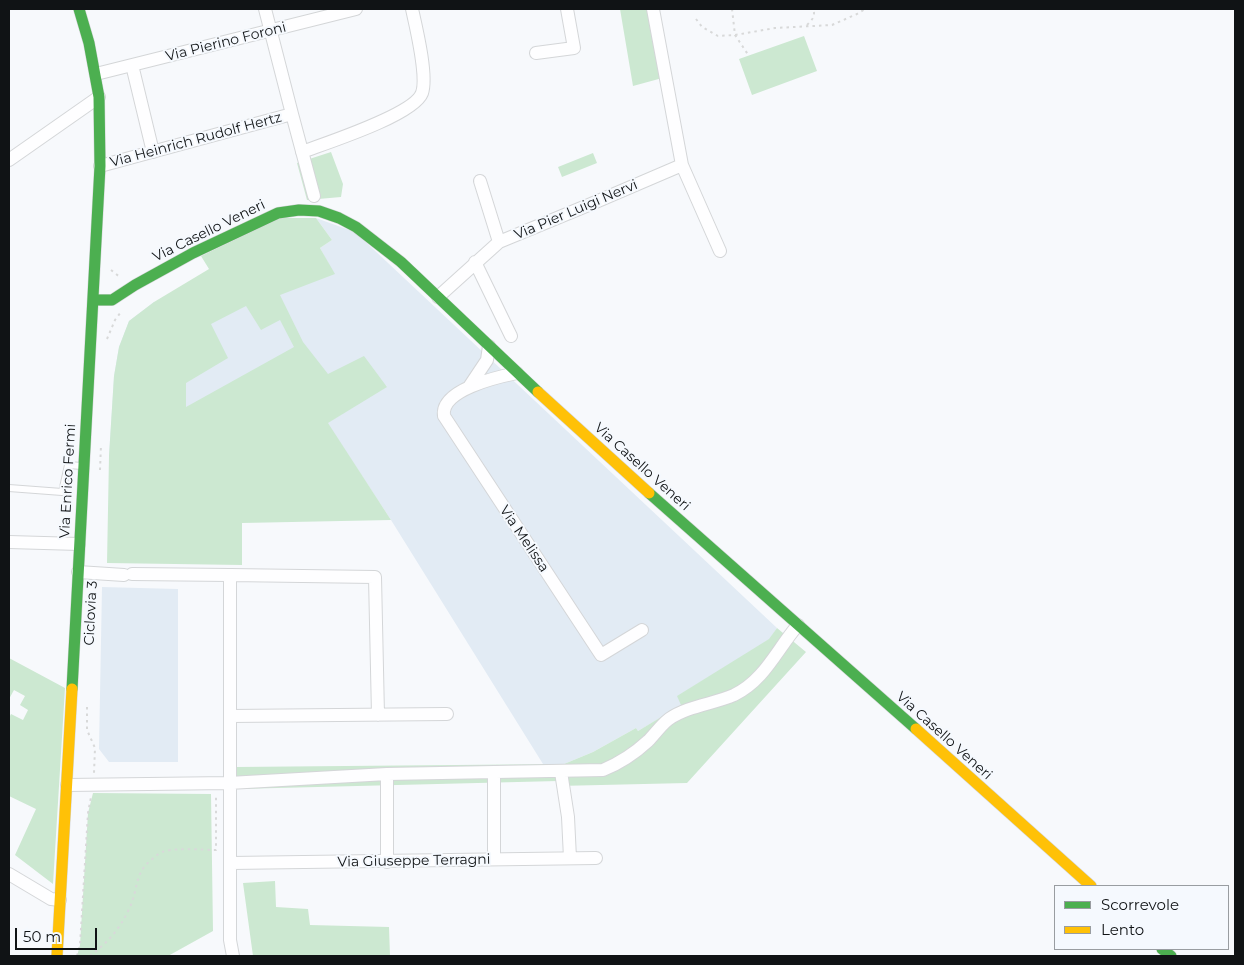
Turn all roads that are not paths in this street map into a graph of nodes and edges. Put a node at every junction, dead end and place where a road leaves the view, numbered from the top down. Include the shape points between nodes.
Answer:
1 (79, 9) edge
2 (265, 9) edge
3 (356, 9) edge
4 (412, 9) edge
5 (567, 9) edge
6 (653, 9) edge
7 (271, 30) junction
8 (536, 53) dead end
9 (132, 65) junction
10 (96, 74) junction
11 (99, 98) junction
12 (292, 114) junction
13 (153, 152) junction
14 (302, 152) junction
15 (9, 160) edge
16 (682, 165) junction
17 (100, 166) junction
18 (480, 181) dead end
19 (314, 196) dead end
20 (499, 242) junction
21 (720, 251) dead end
22 (475, 262) junction
23 (95, 282) junction
24 (135, 285) junction
25 (438, 297) junction
26 (94, 300) junction
27 (512, 336) dead end
28 (489, 346) junction
29 (517, 373) junction
30 (469, 388) junction
31 (84, 466) junction
32 (9, 488) edge
33 (9, 542) edge
34 (80, 544) junction
35 (78, 572) junction
36 (230, 575) junction
37 (798, 625) junction
38 (642, 630) dead end
39 (447, 714) dead end
40 (378, 715) junction
41 (230, 716) junction
42 (561, 772) junction
43 (494, 773) junction
44 (387, 774) junction
45 (230, 783) junction
46 (67, 785) junction
47 (570, 858) junction
48 (596, 858) dead end
49 (494, 859) junction
50 (387, 862) junction
51 (231, 863) junction
52 (9, 874) edge
53 (1091, 885) edge
54 (60, 900) junction
55 (57, 956) edge
56 (233, 956) edge

1 - 10 street, Via Enrico Fermi
2 - 7 street, Via Heinrich Rudolf Hertz
3 - 7 street, Via Pierino Foroni
4 - 14 street via 423,70 422,93 416,101 370,126
5 - 8 street via 574,48
6 - 16 street
7 - 9 street, Via Pierino Foroni
7 - 12 street, Via Heinrich Rudolf Hertz
9 - 10 street, Via Pierino Foroni
9 - 13 street
10 - 11 street, Via Enrico Fermi
11 - 15 street
11 - 17 street, Via Enrico Fermi
12 - 13 street, Via Heinrich Rudolf Hertz
12 - 14 street, Via Heinrich Rudolf Hertz
13 - 17 street, Via Heinrich Rudolf Hertz
14 - 19 street, Via Heinrich Rudolf Hertz
16 - 20 street, Via Pier Luigi Nervi
16 - 21 street
17 - 23 street, Via Enrico Fermi
18 - 20 street
20 - 22 street, Via Pier Luigi Nervi
22 - 25 street, Via Pier Luigi Nervi
22 - 27 street
23 - 24 street, Via Casello Veneri via 120,287
23 - 26 street, Via Enrico Fermi
24 - 25 street, Via Casello Veneri via 278,213 299,210 328,213 356,227 401,262
24 - 26 street, Via Casello Veneri via 112,300
25 - 28 street, Via Casello Veneri
26 - 31 street, Via Enrico Fermi
28 - 29 street, Via Casello Veneri
28 - 30 street, Via Melissa via 487,360
29 - 30 street, Via Melissa
29 - 37 street, Via Casello Veneri
30 - 38 street, Via Melissa via 446,403 444,416 601,655
31 - 32 lane via 68,465 62,492
31 - 34 street, Via Enrico Fermi
33 - 34 street
34 - 35 street, Via Enrico Fermi
35 - 36 street
35 - 46 street, Via Enrico Fermi
36 - 40 street via 375,576
36 - 41 street
37 - 42 street via 766,670 735,694 671,718 620,763 603,770
37 - 53 street, Via Casello Veneri
39 - 40 street
40 - 41 street
41 - 45 street
42 - 43 street
42 - 47 street
43 - 44 street
43 - 49 street
44 - 45 street
44 - 50 street
45 - 46 street
45 - 51 street
46 - 54 street, Via Enrico Fermi
47 - 48 street, Via Giuseppe Terragni
47 - 49 street, Via Giuseppe Terragni
49 - 50 street, Via Giuseppe Terragni
50 - 51 street, Via Giuseppe Terragni
51 - 56 street via 230,940
52 - 54 street via 51,900
54 - 55 street, Via Enrico Fermi

